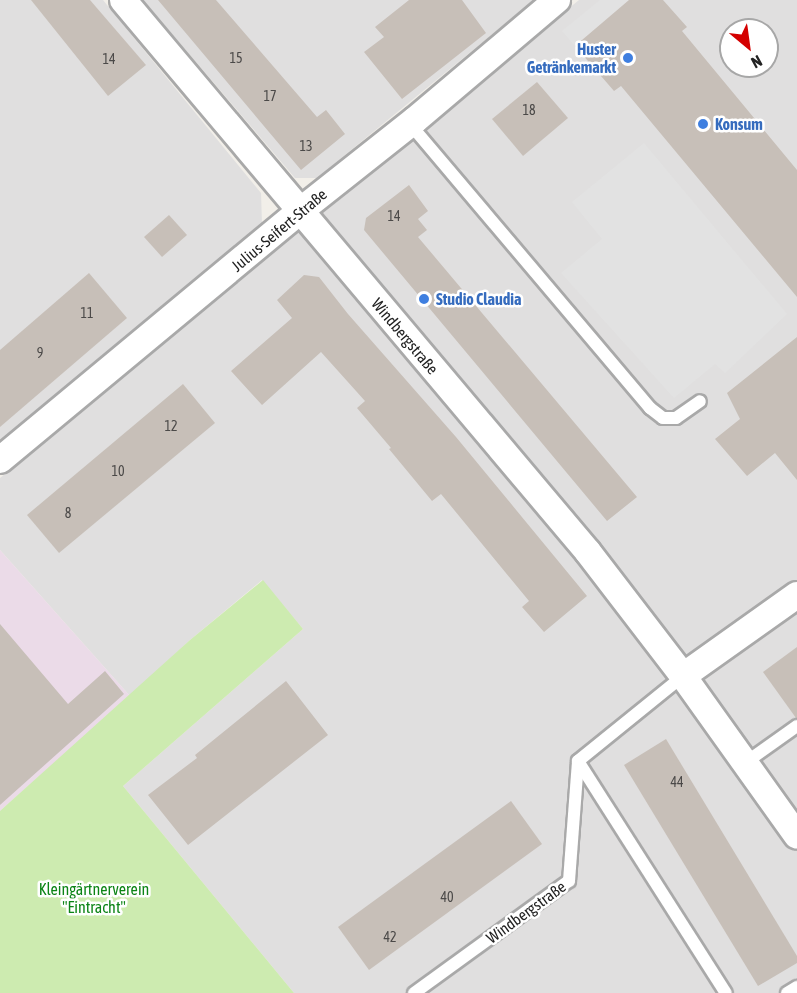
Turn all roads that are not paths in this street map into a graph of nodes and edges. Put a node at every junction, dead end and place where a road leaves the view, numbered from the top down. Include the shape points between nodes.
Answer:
1 (123, 0) edge
2 (556, 0) edge
3 (410, 124) junction
4 (300, 211) junction
5 (700, 401) dead end
6 (0, 460) edge
7 (797, 595) edge
8 (683, 676) junction
9 (797, 726) edge
10 (578, 761) junction
11 (745, 763) junction
12 (797, 836) edge
13 (797, 987) edge
14 (414, 993) edge
15 (726, 993) edge
16 (787, 993) edge

1 - 4 street, Windbergstraße
2 - 3 street, Julius-Seifert-Straße
3 - 4 street, Julius-Seifert-Straße
3 - 5 lane via 650,408 663,418 676,418
4 - 6 street, Julius-Seifert-Straße
4 - 8 street, Windbergstraße via 588,552
7 - 8 street
8 - 10 lane
8 - 11 street, Windbergstraße
9 - 11 lane
10 - 14 lane, Windbergstraße via 569,880
10 - 15 lane
11 - 12 street, Windbergstraße
13 - 16 lane

